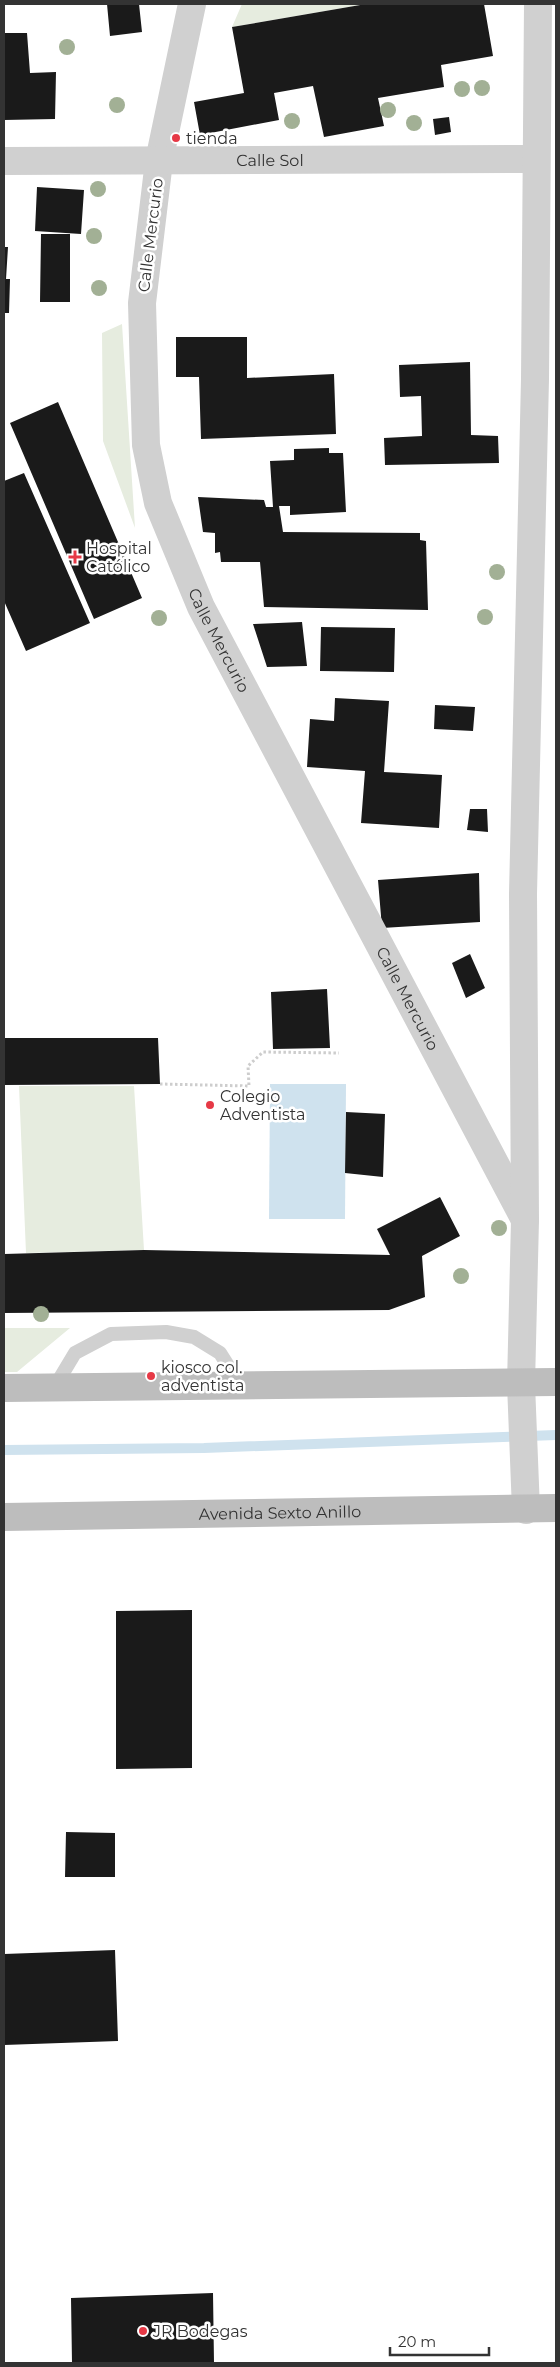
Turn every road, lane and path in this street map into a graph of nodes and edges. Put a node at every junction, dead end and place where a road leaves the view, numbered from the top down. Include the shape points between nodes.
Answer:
1 (192, 4) edge
2 (538, 4) edge
3 (536, 159) junction
4 (4, 160) edge
5 (159, 161) junction
6 (546, 310) edge
7 (339, 1053) dead end
8 (160, 1084) dead end
9 (525, 1220) junction
10 (556, 1382) edge
11 (521, 1384) junction
12 (241, 1386) junction
13 (4, 1388) edge
14 (54, 1388) junction
15 (556, 1508) edge
16 (526, 1510) junction
17 (4, 1517) edge

1 - 5 street, Calle Mercurio
2 - 3 street
3 - 5 street, Calle Sol
3 - 6 street
4 - 5 street, Calle Sol
5 - 9 street, Calle Mercurio via 142,303 146,445 158,503 201,607
6 - 9 street via 523,894
7 - 8 path via 263,1052 248,1066 249,1086
9 - 11 street
10 - 11 main road
11 - 12 main road
11 - 16 street
12 - 14 main road
12 - 14 lane via 220,1353 194,1337 166,1332 111,1334 75,1353
13 - 14 main road
15 - 16 main road, Avenida Sexto Anillo
16 - 17 main road, Avenida Sexto Anillo

